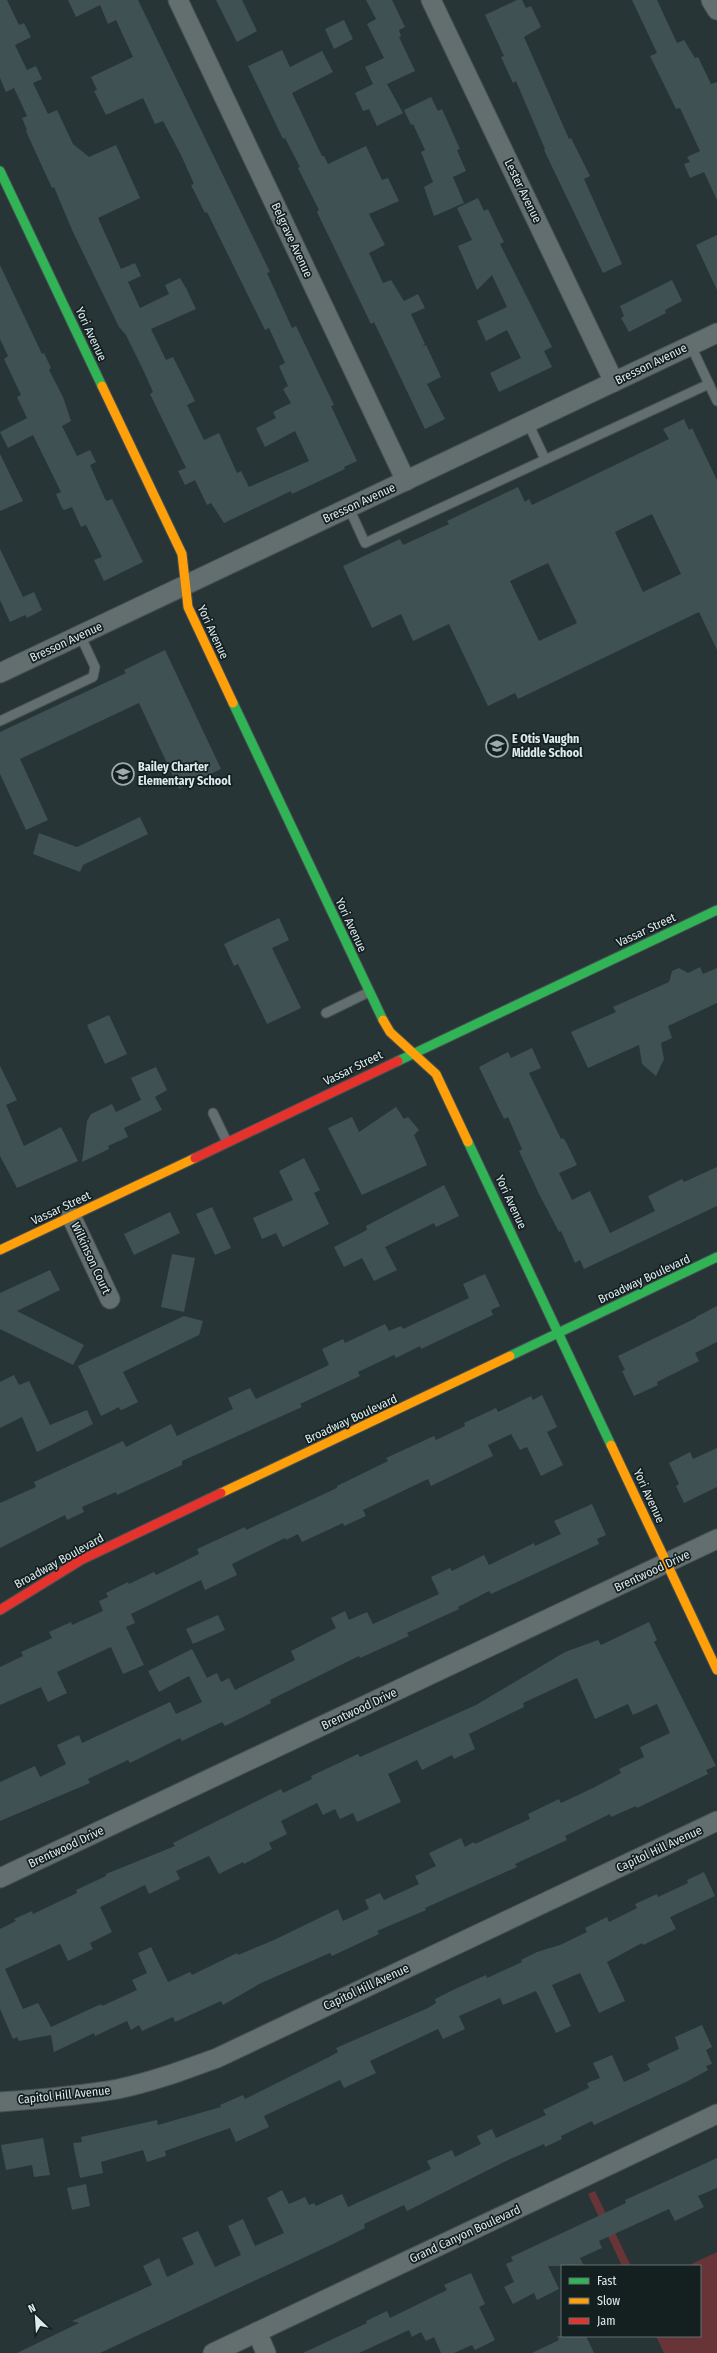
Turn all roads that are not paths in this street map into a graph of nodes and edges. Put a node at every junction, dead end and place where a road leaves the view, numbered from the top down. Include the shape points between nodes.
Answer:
1 (178, 0) edge
2 (431, 0) edge
3 (712, 0) edge
4 (717, 10) edge
5 (0, 170) edge
6 (717, 333) edge
7 (691, 346) junction
8 (614, 382) junction
9 (709, 384) junction
10 (717, 401) edge
11 (528, 423) junction
12 (545, 459) junction
13 (406, 481) junction
14 (349, 508) junction
15 (185, 585) junction
16 (80, 636) junction
17 (0, 673) edge
18 (0, 721) edge
19 (717, 910) edge
20 (369, 992) junction
21 (326, 1013) dead end
22 (412, 1053) junction
23 (213, 1113) dead end
24 (227, 1142) junction
25 (71, 1216) junction
26 (0, 1248) edge
27 (717, 1257) edge
28 (110, 1299) dead end
29 (559, 1332) junction
30 (717, 1539) edge
31 (667, 1563) junction
32 (0, 1610) edge
33 (717, 1670) edge
34 (717, 1821) edge
35 (0, 1878) edge
36 (0, 2102) edge
37 (717, 2114) edge
38 (257, 2332) junction
39 (213, 2353) edge
40 (266, 2353) edge

1 - 13 street, Belgrave Avenue
2 - 8 street, Lester Avenue
3 - 4 street
5 - 15 street, Yori Avenue via 182,554
6 - 7 street, Bresson Avenue
7 - 8 street, Bresson Avenue
7 - 9 lane
8 - 11 street, Bresson Avenue
9 - 10 lane
9 - 12 lane
11 - 12 lane
11 - 13 street, Bresson Avenue
12 - 14 lane via 365,542
13 - 14 street, Bresson Avenue
14 - 15 street, Bresson Avenue
15 - 16 street, Bresson Avenue
15 - 20 street, Yori Avenue via 188,607
16 - 17 street, Bresson Avenue
16 - 18 lane via 95,667 93,677
19 - 22 street, Vassar Street
20 - 21 lane
20 - 22 street, Yori Avenue via 390,1032
22 - 24 street, Vassar Street
22 - 29 street, Yori Avenue via 436,1074
23 - 24 lane
24 - 25 street, Vassar Street
25 - 26 street, Vassar Street
25 - 28 street, Wilkinson Court
27 - 29 street, Broadway Boulevard
29 - 31 street, Yori Avenue
29 - 32 street, Broadway Boulevard via 81,1560
30 - 31 street, Brentwood Drive
31 - 33 street, Yori Avenue
31 - 35 street, Brentwood Drive
34 - 36 street, Capitol Hill Avenue via 217,2058 168,2076 118,2088 69,2096
37 - 38 street, Grand Canyon Boulevard
38 - 39 street, Grand Canyon Boulevard
38 - 40 street

